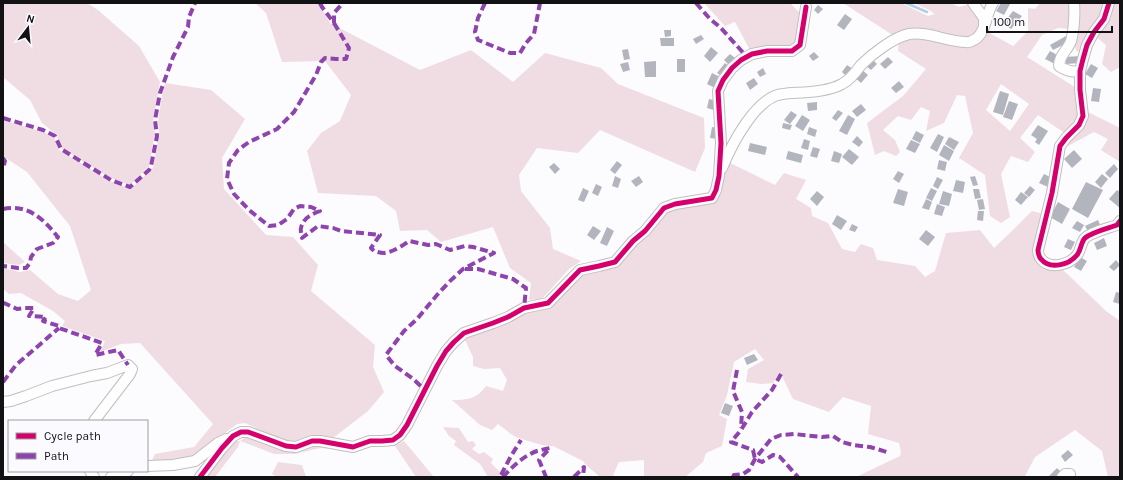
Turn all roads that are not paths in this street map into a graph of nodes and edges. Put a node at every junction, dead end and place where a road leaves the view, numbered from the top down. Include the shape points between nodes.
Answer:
1 (973, 3) edge
2 (994, 3) edge
3 (1074, 3) edge
4 (1109, 3) edge
5 (806, 7) dead end
6 (984, 28) junction
7 (1080, 71) junction
8 (719, 176) junction
9 (1120, 221) edge
10 (3, 402) edge
11 (95, 420) edge
12 (233, 436) junction
13 (148, 466) edge
14 (125, 472) edge
15 (110, 477) edge
16 (200, 477) edge
17 (1062, 477) edge
18 (1070, 477) edge

1 - 6 street via 984,18
2 - 6 street
3 - 7 street via 1071,41 1059,61 1059,66 1065,70
4 - 7 street via 1104,19 1087,45
5 - 8 street via 800,45 792,51 752,54 732,68 723,80 718,90 721,143
6 - 8 street via 977,38 967,43 909,34 897,38 874,54 842,84 827,89 772,96 747,121
7 - 9 street via 1083,116 1079,125 1060,146 1038,250 1040,258 1048,264 1057,266 1066,262 1076,256 1085,239 1117,225
8 - 12 street via 712,198 664,208 615,262 580,270 548,303 524,308 508,317 464,333 446,351 407,425 393,440 370,441 353,447 312,441 296,447 286,446 248,432
10 - 11 street via 128,366 132,369 130,374
12 - 13 street via 218,443 195,461
12 - 16 street
14 - 15 street
17 - 18 street via 1070,474

